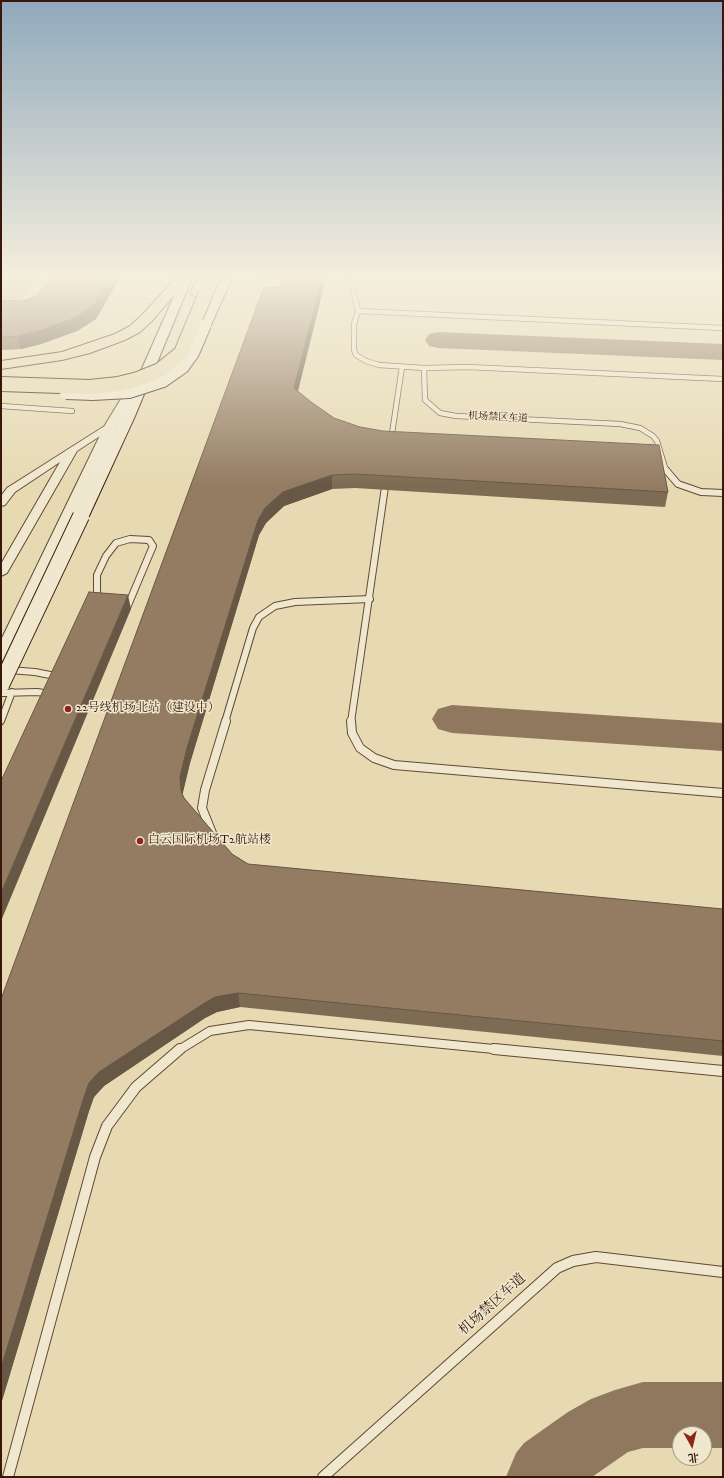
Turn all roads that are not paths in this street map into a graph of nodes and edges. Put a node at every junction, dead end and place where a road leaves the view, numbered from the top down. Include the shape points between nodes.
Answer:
1 (93, 347) edge
2 (158, 347) edge
3 (170, 347) edge
4 (183, 347) edge
5 (195, 347) edge
6 (354, 347) edge
7 (154, 357) junction
8 (6, 364) edge
9 (402, 367) junction
10 (424, 368) junction
11 (1, 374) edge
12 (723, 379) edge
13 (1, 384) edge
14 (1, 390) edge
15 (1, 406) edge
16 (72, 411) dead end
17 (111, 425) junction
18 (73, 449) junction
19 (389, 451) edge
20 (386, 475) edge
21 (723, 493) edge
22 (1, 503) edge
23 (1, 573) edge
24 (370, 600) junction
25 (96, 606) edge
26 (122, 619) edge
27 (1, 656) edge
28 (1, 670) edge
29 (67, 678) edge
30 (7, 688) edge
31 (1, 693) edge
32 (58, 695) edge
33 (1, 721) edge
34 (723, 793) edge
35 (215, 840) edge
36 (723, 1071) edge
37 (723, 1272) edge
38 (8, 1477) edge
39 (323, 1477) edge

1 - 8 highway via 41,360
2 - 7 main road
3 - 11 highway via 159,358 128,373 92,378
4 - 13 highway, bridge via 181,353 160,370 118,384 90,387
5 - 14 main road, bridge via 184,367 172,376 149,387 129,392 94,394
6 - 9 lane via 356,355 373,364
7 - 17 street
7 - 30 main road, bridge via 81,516
9 - 10 lane
9 - 19 lane
10 - 12 lane via 468,367
10 - 21 lane, 机场禁区车道 via 425,400 440,413 456,416 620,424 640,428 653,436 666,470 678,484 701,492
15 - 16 lane
17 - 18 street
17 - 27 street
18 - 22 street via 11,490
18 - 23 street
20 - 24 lane
24 - 34 lane via 351,720 352,733 360,748 374,758 394,765
24 - 35 lane via 295,602 275,606 259,617 253,628 205,790 202,808
25 - 26 lane via 97,575 116,543 130,539 149,540 153,546
28 - 29 lane via 35,672
30 - 31 lane
30 - 32 lane
30 - 33 lane
36 - 38 lane via 249,1025 210,1031 180,1049 136,1087 107,1126 94,1157
37 - 39 lane, 机场禁区车道 via 596,1256 557,1268

